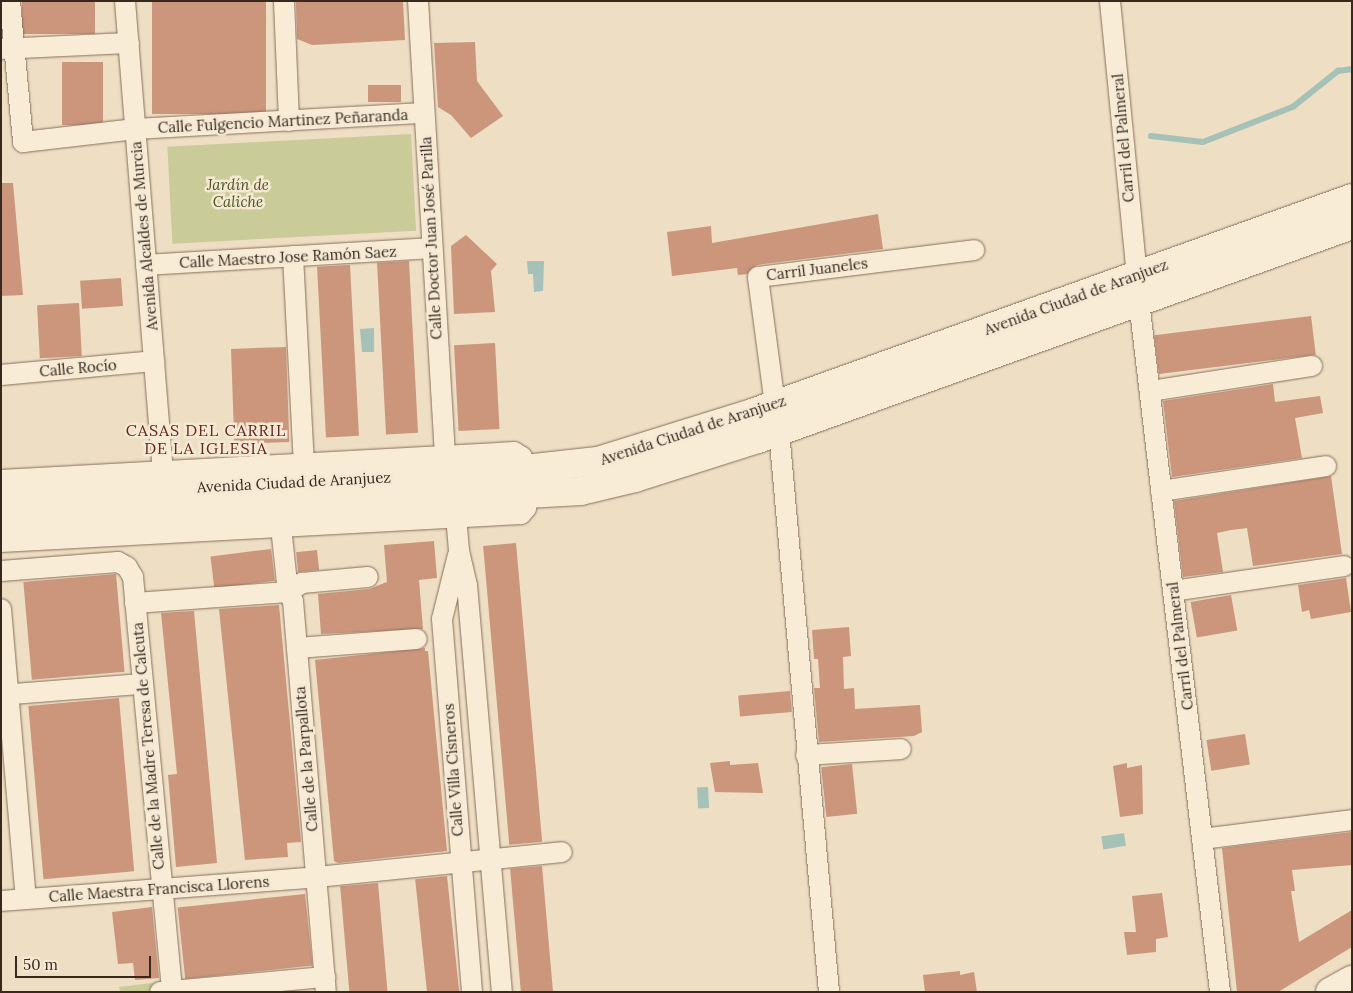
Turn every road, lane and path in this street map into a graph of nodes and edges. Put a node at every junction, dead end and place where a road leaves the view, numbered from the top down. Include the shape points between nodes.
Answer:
1 (10, 1) edge
2 (125, 1) edge
3 (284, 1) edge
4 (418, 1) edge
5 (1110, 1) edge
6 (129, 43) junction
7 (7, 49) edge
8 (424, 113) junction
9 (289, 121) junction
10 (135, 129) junction
11 (1352, 198) edge
12 (1352, 225) edge
13 (431, 248) junction
14 (974, 250) dead end
15 (293, 256) junction
16 (146, 265) junction
17 (1138, 288) junction
18 (154, 361) junction
19 (1312, 366) dead end
20 (1, 375) edge
21 (1150, 391) junction
22 (777, 418) junction
23 (304, 463) junction
24 (445, 465) junction
25 (1326, 466) dead end
26 (162, 472) junction
27 (1, 480) edge
28 (526, 482) junction
29 (1161, 491) junction
30 (1, 498) edge
31 (456, 508) junction
32 (281, 527) junction
33 (3, 539) edge
34 (459, 550) junction
35 (1344, 566) dead end
36 (1, 571) edge
37 (368, 576) dead end
38 (1173, 591) junction
39 (288, 592) junction
40 (135, 603) junction
41 (1, 609) edge
42 (417, 639) dead end
43 (297, 648) junction
44 (142, 684) junction
45 (5, 694) edge
46 (901, 749) dead end
47 (806, 755) junction
48 (1352, 820) edge
49 (1202, 839) junction
50 (562, 852) dead end
51 (493, 859) junction
52 (460, 863) junction
53 (316, 877) junction
54 (161, 889) junction
55 (26, 899) junction
56 (1, 901) edge
57 (1352, 980) edge
58 (326, 984) edge
59 (168, 991) edge
60 (472, 992) edge
61 (502, 992) edge
62 (829, 992) edge
63 (1220, 992) edge
64 (1330, 992) edge

1 - 7 street
2 - 6 street, Avenida Alcaldes de Murcia
3 - 9 street
4 - 8 street, Calle Doctor Juan José Parilla
5 - 17 street, Carril del Palmeral
6 - 7 street
6 - 10 street, Avenida Alcaldes de Murcia
7 - 10 street, Calle Fulgencio Martinez Peñaranda via 23,142
8 - 9 street, Calle Fulgencio Martinez Peñaranda
8 - 13 street, Calle Doctor Juan José Parilla
9 - 10 street, Calle Fulgencio Martinez Peñaranda
10 - 16 street, Avenida Alcaldes de Murcia
11 - 17 main road, Avenida Ciudad de Aranjuez
12 - 17 main road, Avenida Ciudad de Aranjuez
13 - 15 street, Calle Maestro Jose Ramón Saez
13 - 24 street, Calle Doctor Juan José Parilla
14 - 22 street, Carril Juaneles via 758,277
15 - 16 street, Calle Maestro Jose Ramón Saez
15 - 23 street
16 - 18 street, Avenida Alcaldes de Murcia
17 - 21 street, Carril del Palmeral
17 - 22 main road, Avenida Ciudad de Aranjuez
18 - 20 street, Calle Rocío
18 - 26 street, Avenida Alcaldes de Murcia
19 - 21 street
21 - 29 street, Carril del Palmeral
22 - 28 main road, Avenida Ciudad de Aranjuez via 635,478 581,490
22 - 47 street
23 - 24 street
23 - 26 street
24 - 28 main road, Avenida Ciudad de Aranjuez
24 - 30 main road, Avenida Ciudad de Aranjuez
24 - 31 street, Calle Villa Cisneros
25 - 29 street
26 - 27 street
28 - 31 main road, Avenida Ciudad de Aranjuez
29 - 38 street, Carril del Palmeral
31 - 32 street
31 - 33 main road, Avenida Ciudad de Aranjuez
31 - 34 street, Calle Villa Cisneros
32 - 33 street
32 - 39 street, Calle de la Parpallota
34 - 51 street, Calle Villa Cisneros via 467,585
34 - 52 street, Calle Villa Cisneros via 442,619
35 - 38 street
36 - 40 street, Calle de la Madre Teresa de Calcuta via 118,562 133,577
37 - 39 street via 302,583
38 - 49 street, Carril del Palmeral
39 - 40 street
39 - 43 street, Calle de la Parpallota via 293,601
40 - 44 street, Calle de la Madre Teresa de Calcuta
41 - 45 street
42 - 43 street
43 - 53 street, Calle de la Parpallota
44 - 45 street
44 - 54 street, Calle de la Madre Teresa de Calcuta
45 - 55 street
46 - 47 street
47 - 62 street
48 - 49 street
49 - 63 street, Carril del Palmeral
50 - 51 street, Calle Maestra Francisca Llorens
51 - 52 street, Calle Maestra Francisca Llorens
51 - 61 street, Calle Villa Cisneros
52 - 53 street, Calle Maestra Francisca Llorens
52 - 60 street, Calle Villa Cisneros
53 - 54 street, Calle Maestra Francisca Llorens
53 - 58 street, Calle de la Parpallota
54 - 55 street, Calle Maestra Francisca Llorens
54 - 59 street, Calle de la Madre Teresa de Calcuta
55 - 56 street, Calle Maestra Francisca Llorens
57 - 64 main road
58 - 59 street

